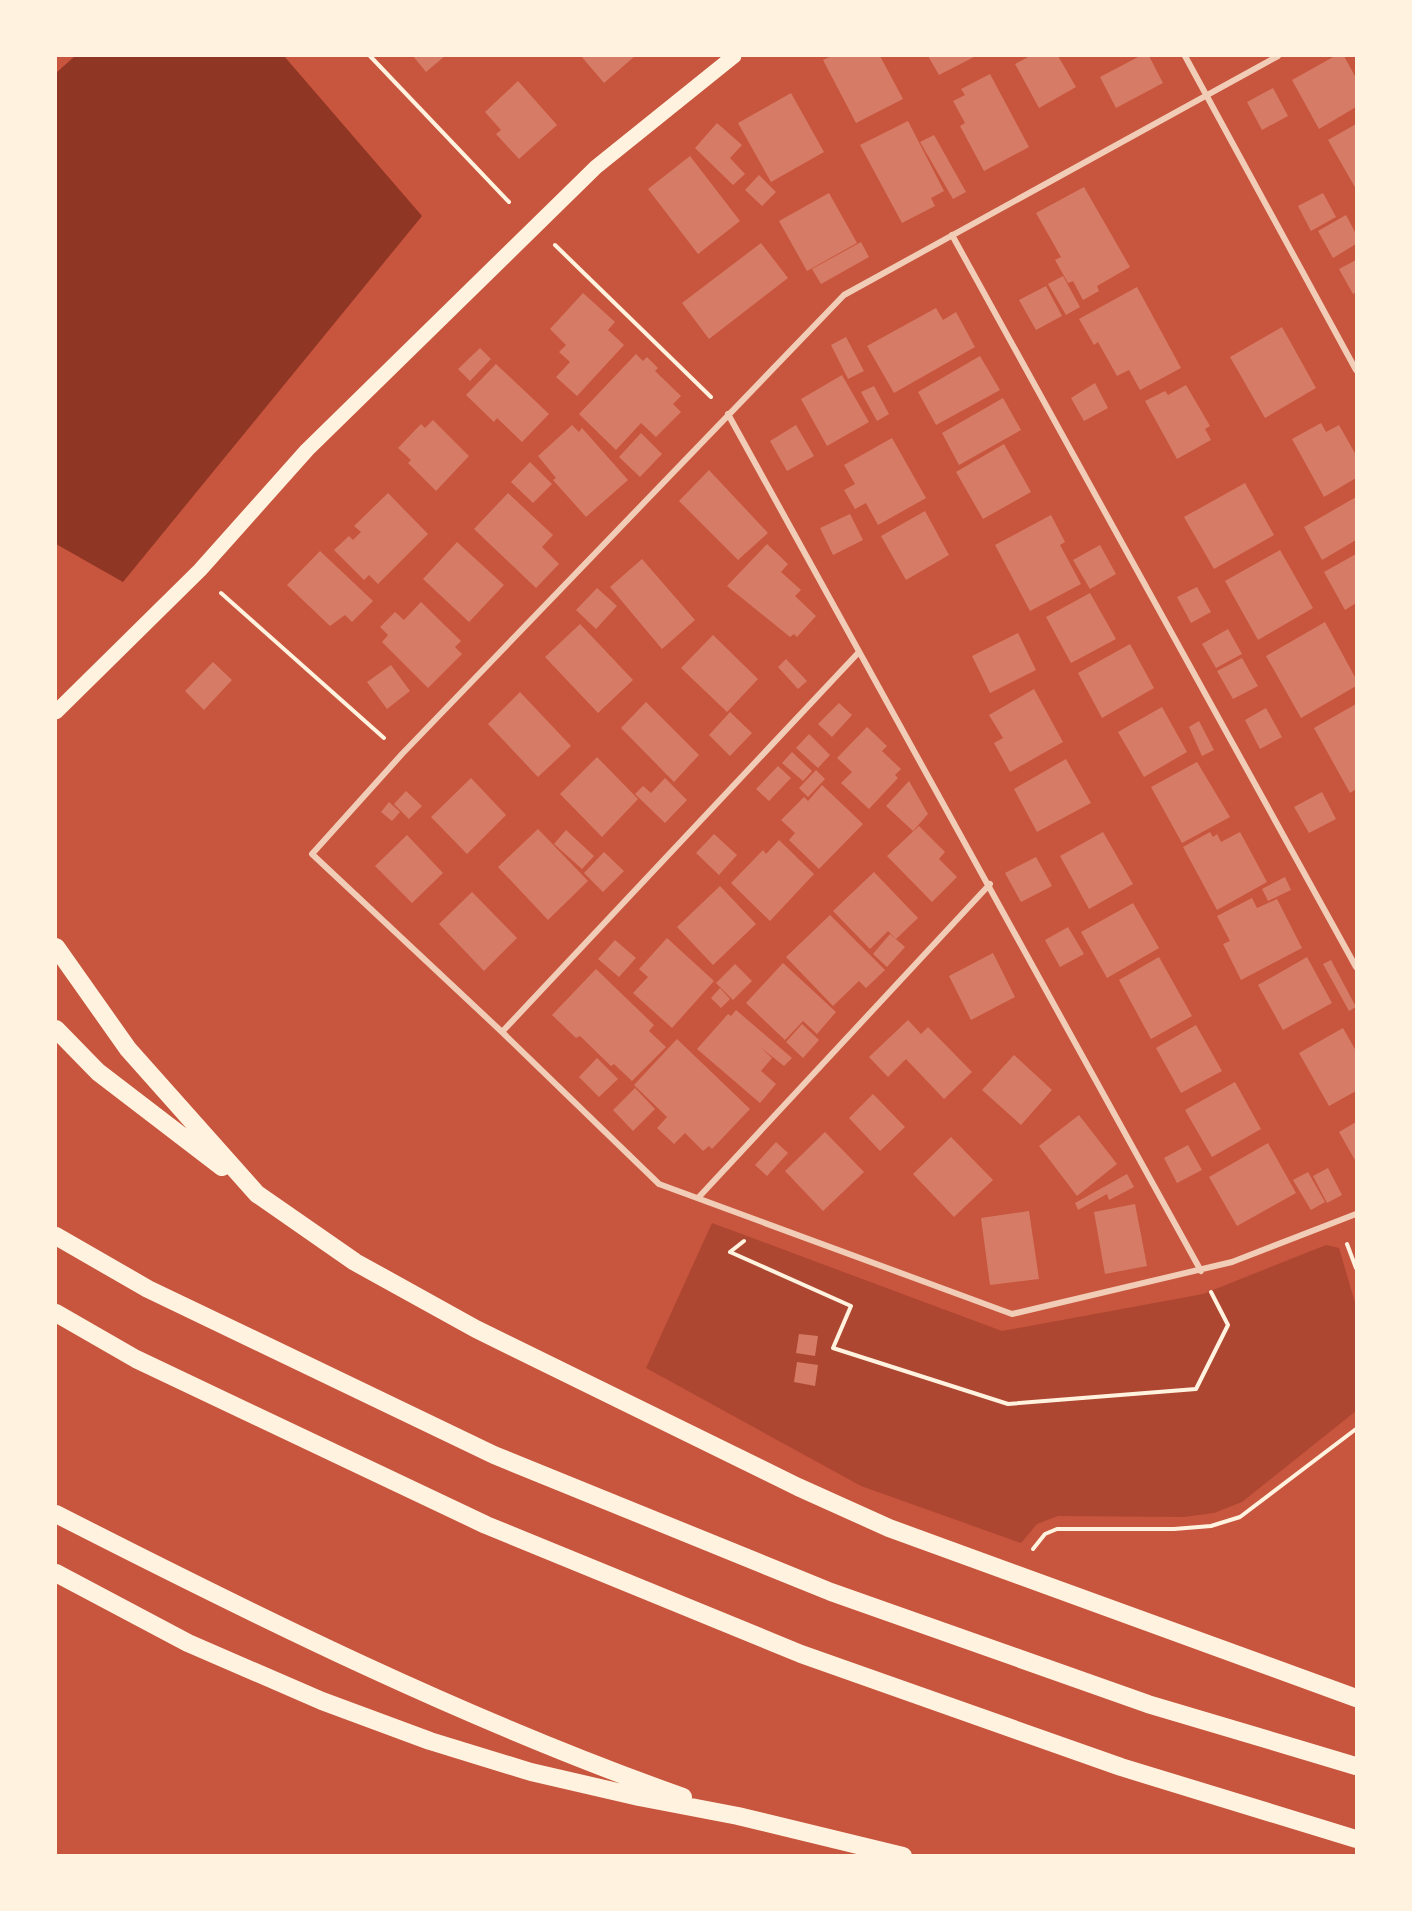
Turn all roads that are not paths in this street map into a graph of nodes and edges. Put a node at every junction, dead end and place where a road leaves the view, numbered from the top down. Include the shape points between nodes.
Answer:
1 (734, 56) edge
2 (1185, 56) edge
3 (1278, 56) edge
4 (1206, 94) junction
5 (952, 235) junction
6 (1356, 370) edge
7 (728, 414) junction
8 (859, 652) junction
9 (56, 712) edge
10 (990, 884) junction
11 (58, 950) edge
12 (1356, 967) edge
13 (56, 1029) edge
14 (502, 1032) junction
15 (257, 1194) junction
16 (698, 1198) junction
17 (1356, 1214) edge
18 (56, 1236) edge
19 (1201, 1271) junction
20 (56, 1313) edge
21 (56, 1514) edge
22 (56, 1573) edge
23 (1356, 1698) edge
24 (1356, 1766) edge
25 (738, 1816) junction
26 (1356, 1839) edge
27 (903, 1856) edge

1 - 9 main road via 579,184 307,450 200,570
2 - 4 street
3 - 4 street
4 - 5 street
4 - 6 street
5 - 7 street via 844,295
5 - 12 street
7 - 8 street
7 - 14 street via 402,754 312,854
8 - 10 street
8 - 14 street
10 - 16 street
10 - 19 street
11 - 15 highway via 128,1049
13 - 15 highway via 98,1072
14 - 16 street via 659,1184
15 - 23 highway via 355,1262 476,1329 798,1487 889,1528
16 - 19 street via 1012,1314
17 - 19 street
18 - 24 highway via 148,1289 494,1455 842,1595 1148,1704
20 - 26 highway via 136,1359 486,1525 790,1650 1121,1767
21 - 25 highway via 215,1596 473,1716
22 - 25 highway via 188,1643 322,1701 430,1741 531,1772
25 - 27 highway

